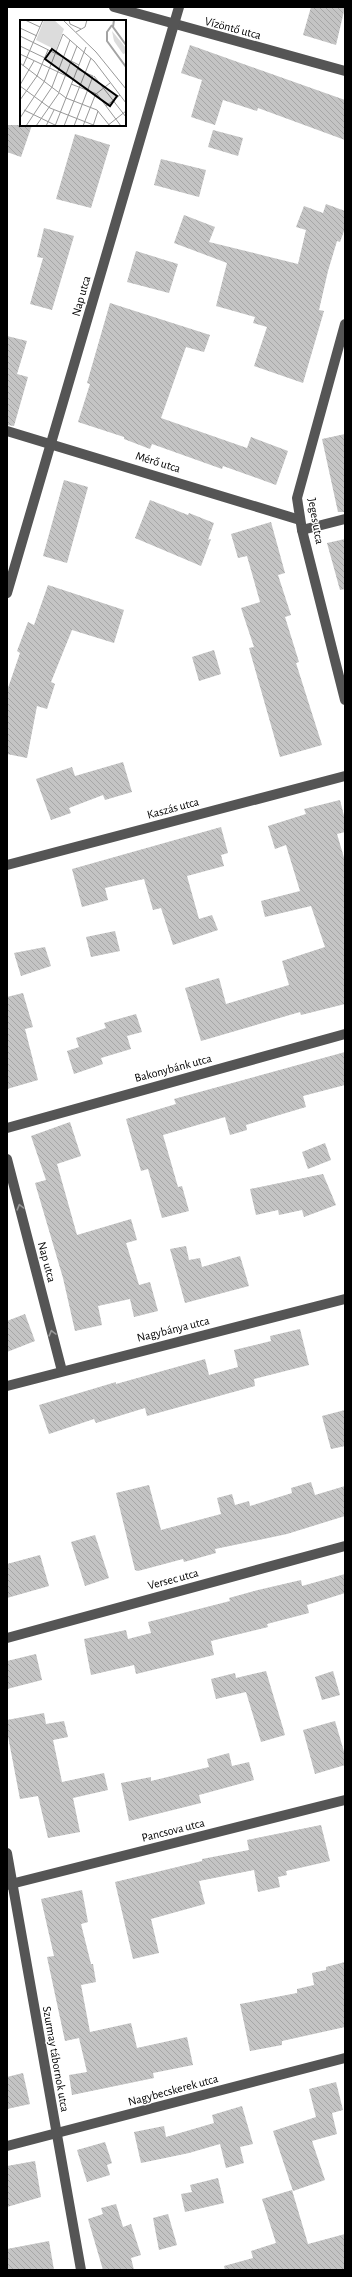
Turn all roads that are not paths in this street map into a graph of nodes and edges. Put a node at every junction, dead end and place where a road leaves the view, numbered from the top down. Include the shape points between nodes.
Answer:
1 (114, 7) edge
2 (179, 7) edge
3 (174, 25) junction
4 (345, 72) edge
5 (345, 324) edge
6 (7, 430) edge
7 (52, 444) junction
8 (345, 519) edge
9 (301, 525) junction
10 (7, 593) edge
11 (345, 700) edge
12 (345, 776) edge
13 (7, 865) edge
14 (345, 1034) edge
15 (7, 1128) edge
16 (7, 1159) edge
17 (345, 1299) edge
18 (62, 1371) junction
19 (7, 1386) edge
20 (345, 1546) edge
21 (7, 1638) edge
22 (345, 1800) edge
23 (7, 1852) edge
24 (10, 1884) edge
25 (345, 2058) edge
26 (56, 2134) junction
27 (7, 2146) edge
28 (81, 2270) edge

1 - 3 street, Vízöntő utca
2 - 3 street, Nap utca
3 - 4 street, Vízöntő utca
3 - 7 street, Nap utca
5 - 9 street, Jeges utca via 297,498
6 - 7 street, Mérő utca
7 - 9 street, Mérő utca
7 - 10 street, Nap utca
8 - 9 street
9 - 11 street, Jeges utca
12 - 13 street, Kaszás utca
14 - 15 street, Bakonybánk utca
18 -> 16 street, Nap utca
17 - 18 street, Nagybánya utca
18 - 19 street, Nagybánya utca
20 - 21 street, Versec utca
22 - 24 street, Pancsova utca
23 - 24 street, Szurmay tábornok utca
24 - 26 street, Szurmay tábornok utca
25 - 26 street, Nagybecskerek utca
26 - 27 street, Nagybecskerek utca
26 - 28 street, Szurmay tábornok utca

